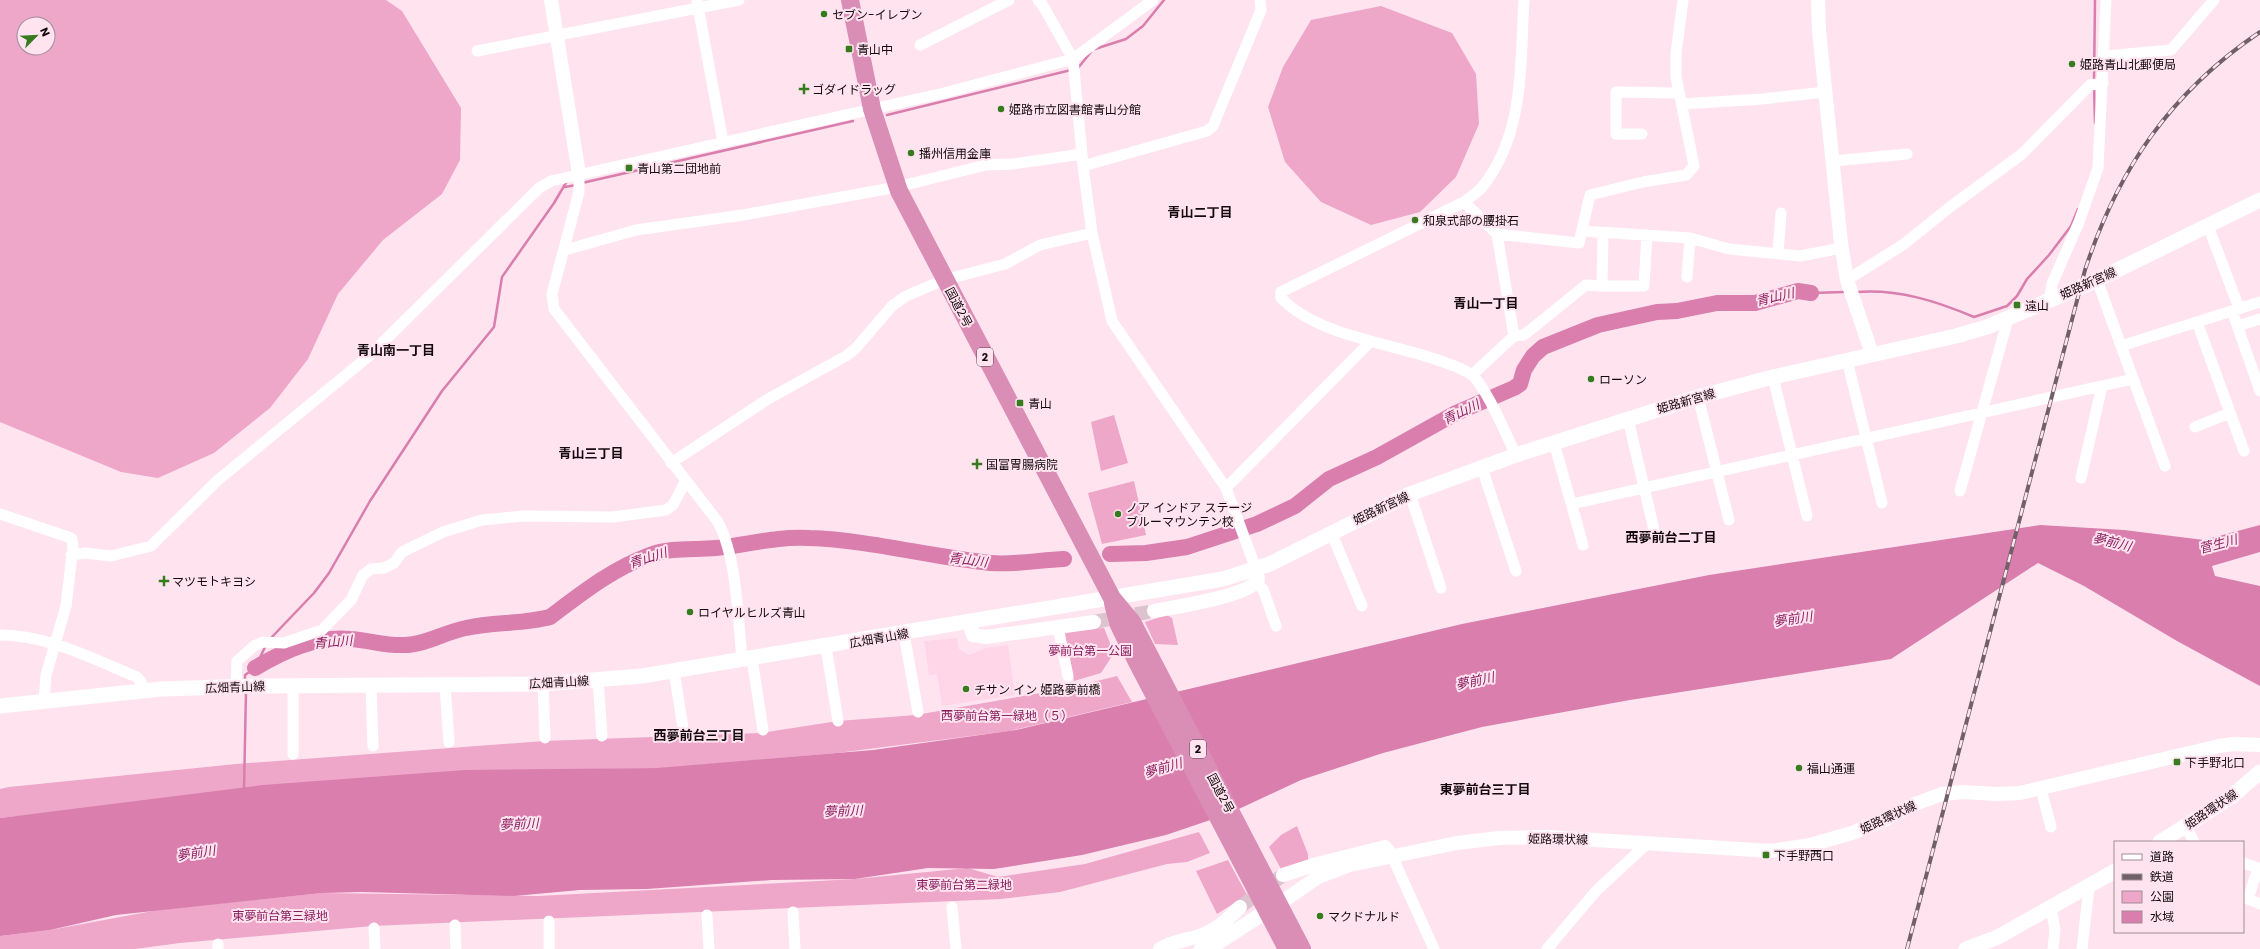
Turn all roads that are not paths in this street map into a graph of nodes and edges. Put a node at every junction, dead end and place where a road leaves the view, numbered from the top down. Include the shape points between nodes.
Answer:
1 (552, 0) edge
2 (740, 0) edge
3 (850, 0) edge
4 (1009, 0) edge
5 (1038, 0) edge
6 (1154, 0) edge
7 (1260, 0) edge
8 (1524, 0) edge
9 (1683, 0) edge
10 (1818, 0) edge
11 (2106, 0) edge
12 (2214, 0) edge
13 (698, 4) edge
14 (558, 34) junction
15 (920, 46) dead end
16 (477, 51) dead end
17 (2104, 56) junction
18 (1074, 65) junction
19 (2103, 83) junction
20 (1825, 92) junction
21 (1679, 93) junction
22 (1682, 104) junction
23 (872, 109) junction
24 (1642, 134) dead end
25 (723, 142) junction
26 (1082, 154) junction
27 (1908, 154) dead end
28 (1833, 161) junction
29 (1083, 166) junction
30 (579, 174) junction
31 (897, 187) junction
32 (2260, 200) edge
33 (1464, 202) junction
34 (1781, 212) dead end
35 (2208, 226) junction
36 (1582, 231) junction
37 (1092, 233) junction
38 (1497, 234) junction
39 (1603, 234) junction
40 (1647, 235) junction
41 (1690, 238) junction
42 (1842, 248) junction
43 (565, 250) junction
44 (1778, 253) junction
45 (1687, 277) dead end
46 (944, 280) junction
47 (1847, 280) junction
48 (2097, 280) junction
49 (1602, 286) junction
50 (2049, 301) junction
51 (2260, 302) edge
52 (2236, 309) junction
53 (2008, 319) junction
54 (2260, 319) edge
55 (2197, 322) junction
56 (2238, 326) dead end
57 (1514, 336) junction
58 (1370, 342) junction
59 (2121, 346) junction
60 (1872, 354) junction
61 (1847, 360) junction
62 (1472, 375) junction
63 (1773, 377) junction
64 (2133, 379) junction
65 (2102, 386) junction
66 (2260, 391) edge
67 (1698, 397) junction
68 (2230, 413) junction
69 (1980, 414) junction
70 (1628, 419) junction
71 (2195, 427) dead end
72 (1866, 439) junction
73 (1554, 443) junction
74 (2244, 451) dead end
75 (1516, 455) junction
76 (1793, 455) junction
77 (671, 463) junction
78 (2165, 466) dead end
79 (1482, 468) junction
80 (1716, 472) junction
81 (2081, 478) dead end
82 (685, 482) junction
83 (1226, 488) junction
84 (1644, 489) junction
85 (1960, 491) dead end
86 (1410, 494) junction
87 (1882, 503) dead end
88 (1572, 504) junction
89 (0, 514) edge
90 (1807, 516) dead end
91 (1729, 520) dead end
92 (1331, 532) junction
93 (1655, 534) dead end
94 (1583, 545) dead end
95 (71, 555) junction
96 (1516, 571) dead end
97 (1256, 576) junction
98 (1441, 588) dead end
99 (1112, 598) junction
100 (1362, 606) dead end
101 (1154, 611) tunnel mouth
102 (1094, 622) tunnel mouth
103 (969, 623) junction
104 (1276, 626) dead end
105 (1058, 627) junction
106 (904, 634) junction
107 (0, 635) edge
108 (55, 644) junction
109 (826, 647) junction
110 (747, 660) junction
111 (674, 671) junction
112 (1068, 676) dead end
113 (598, 680) junction
114 (543, 684) junction
115 (445, 685) junction
116 (293, 686) junction
117 (371, 686) junction
118 (238, 687) junction
119 (144, 691) junction
120 (44, 702) junction
121 (0, 706) edge
122 (918, 712) dead end
123 (838, 721) dead end
124 (763, 730) dead end
125 (684, 734) dead end
126 (602, 736) dead end
127 (545, 738) dead end
128 (449, 742) dead end
129 (2260, 745) edge
130 (373, 746) dead end
131 (293, 754) dead end
132 (2260, 772) edge
133 (2041, 789) junction
134 (2186, 826) junction
135 (2051, 827) dead end
136 (2162, 841) edge
137 (2194, 841) edge
138 (1649, 842) junction
139 (1392, 856) junction
140 (2244, 863) edge
141 (2114, 872) edge
142 (1283, 875) tunnel mouth
143 (2089, 887) junction
144 (2260, 904) edge
145 (952, 906) dead end
146 (1240, 907) tunnel mouth
147 (1273, 907) junction
148 (2050, 908) junction
149 (793, 912) dead end
150 (706, 915) dead end
151 (549, 921) dead end
152 (455, 925) dead end
153 (374, 928) dead end
154 (375, 949) edge
155 (456, 949) edge
156 (549, 949) edge
157 (709, 949) edge
158 (795, 949) edge
159 (956, 949) edge
160 (1160, 949) edge
161 (1201, 949) edge
162 (1287, 949) edge
163 (1302, 949) edge
164 (1434, 949) edge
165 (1547, 949) edge
166 (1966, 949) edge
167 (2053, 949) edge
168 (2082, 949) edge

1 - 14 street
2 - 13 street
3 - 23 highway, 国道2号 / 2
4 - 15 street
5 - 18 street
6 - 18 street
7 - 29 street via 1261,10 1213,126 1207,131
8 - 33 street via 1518,107 1510,134 1499,161 1483,187
9 - 21 street via 1676,54
10 - 20 street
11 - 17 street
12 - 17 street via 2171,50
13 - 14 street
13 - 25 street
14 - 16 street
14 - 30 street
17 - 19 street
18 - 23 street
18 - 26 street
19 - 47 street via 2090,85 2022,154 1904,244
19 - 50 street via 2098,168 2079,222 2052,284
20 - 22 street
20 - 28 street
21 - 22 street
21 - 24 street via 1616,92 1616,134
22 - 36 street via 1694,166 1686,174 1590,195
23 - 25 street
23 - 31 highway, 国道2号 / 2
25 - 30 street
26 - 29 street
26 - 31 street via 1013,164 986,165
27 - 28 street
28 - 42 street
29 - 37 street
30 - 43 street via 579,192
30 - 95 street via 565,176 539,188 369,356 218,480 151,546 111,556 85,553
31 - 43 street via 743,215 636,230
31 - 46 highway, 国道2号 / 2
32 - 35 main road, 姫路新宮線
33 - 38 street
33 - 58 street via 1281,292 1281,298 1304,316
34 - 44 street
35 - 48 main road, 姫路新宮線
35 - 52 street
36 - 38 street via 1579,243
36 - 39 street
37 - 46 street via 1040,246 1005,264
37 - 83 street via 1112,321
38 - 57 street
39 - 40 street
39 - 49 street
40 - 41 street
40 - 49 street via 1644,286
41 - 44 street via 1730,249
41 - 45 street
42 - 44 street via 1800,256
42 - 47 street
43 - 77 street via 552,294 554,308
46 - 77 street via 906,296 892,306 846,356 768,400
46 - 99 highway, 国道2号 / 2
47 - 60 street
48 - 50 main road, 姫路新宮線
48 - 59 street
49 - 57 street via 1586,285 1524,335
50 - 53 main road, 姫路新宮線
51 - 52 street
52 - 55 street
52 - 66 street
53 - 60 main road, 姫路新宮線 via 1956,336
53 - 69 street
54 - 56 street
55 - 59 street
55 - 68 street
57 - 62 street
58 - 62 street via 1422,354
58 - 83 street
59 - 64 street
60 - 61 main road, 姫路新宮線
61 - 63 main road, 姫路新宮線
61 - 72 street
62 - 75 street via 1488,399
63 - 67 main road, 姫路新宮線
63 - 76 street
64 - 65 street
64 - 78 street
65 - 69 street
65 - 81 street
67 - 70 main road, 姫路新宮線
67 - 80 street
68 - 71 street
68 - 74 street
69 - 72 street
69 - 85 street
70 - 73 main road, 姫路新宮線
70 - 84 street
72 - 76 street
72 - 87 street
73 - 75 main road, 姫路新宮線
73 - 88 street
75 - 79 main road, 姫路新宮線
76 - 80 street
76 - 90 street
77 - 82 street
79 - 86 main road, 姫路新宮線
79 - 96 street
80 - 84 street
80 - 91 street
82 - 110 street via 718,522 725,535
82 - 118 street via 673,505 666,510 613,517 523,516 482,520 443,532 406,550 394,563 370,570 363,575 351,600 322,630 280,644 263,642 254,646 237,661
83 - 97 street
84 - 88 street
84 - 93 street
86 - 92 main road, 姫路新宮線
86 - 98 street
88 - 94 street
89 - 95 street via 68,536 72,539
92 - 97 main road, 姫路新宮線
92 - 100 street
95 - 108 street via 66,606
97 - 99 main road, 姫路新宮線 via 1223,579
97 - 101 street via 1226,596
97 - 104 street
99 - 103 main road, 広畑青山線
99 - 147 highway, 国道2号 / 2 via 1132,622 1144,660
102 - 105 street
103 - 105 street via 973,635 986,637
103 - 106 main road, 広畑青山線
105 - 112 street
106 - 109 main road, 広畑青山線
106 - 122 street
107 - 108 street via 25,636
108 - 119 street via 137,677
108 - 120 street via 46,675
109 - 110 main road, 広畑青山線
109 - 123 street
110 - 111 main road, 広畑青山線
110 - 124 street
111 - 113 main road, 広畑青山線
111 - 125 street
113 - 114 main road, 広畑青山線
113 - 126 street
114 - 115 main road, 広畑青山線
114 - 127 street
115 - 117 main road, 広畑青山線
115 - 128 street
116 - 117 main road, 広畑青山線
116 - 118 main road, 広畑青山線
116 - 131 street
117 - 130 street
118 - 119 main road, 広畑青山線
119 - 120 main road, 広畑青山線
120 - 121 main road, 広畑青山線
129 - 133 street, 姫路環状線 via 2219,746
132 - 134 main road, 姫路環状線 via 2232,797
133 - 135 street
133 - 138 street, 姫路環状線 via 2006,794 1942,794 1852,833 1790,849 1753,851
134 - 136 main road, 姫路環状線
134 - 137 street
138 - 139 street, 姫路環状線 via 1547,837 1499,838 1457,843
138 - 165 street via 1596,891
139 - 142 street via 1385,847
139 - 147 street, 姫路環状線 via 1350,865 1318,877
139 - 164 street
140 - 144 street via 2258,868 2248,899
141 - 143 main road
143 - 148 main road
143 - 168 street
145 - 159 street
146 - 160 street via 1223,924 1210,931
147 - 161 main road via 1214,945
147 - 162 highway, 国道2号 / 2
147 - 163 highway, 国道2号 / 2
148 - 166 main road via 1998,937
148 - 167 street via 2055,930
149 - 158 street
150 - 157 street
151 - 156 street
152 - 155 street
153 - 154 street

